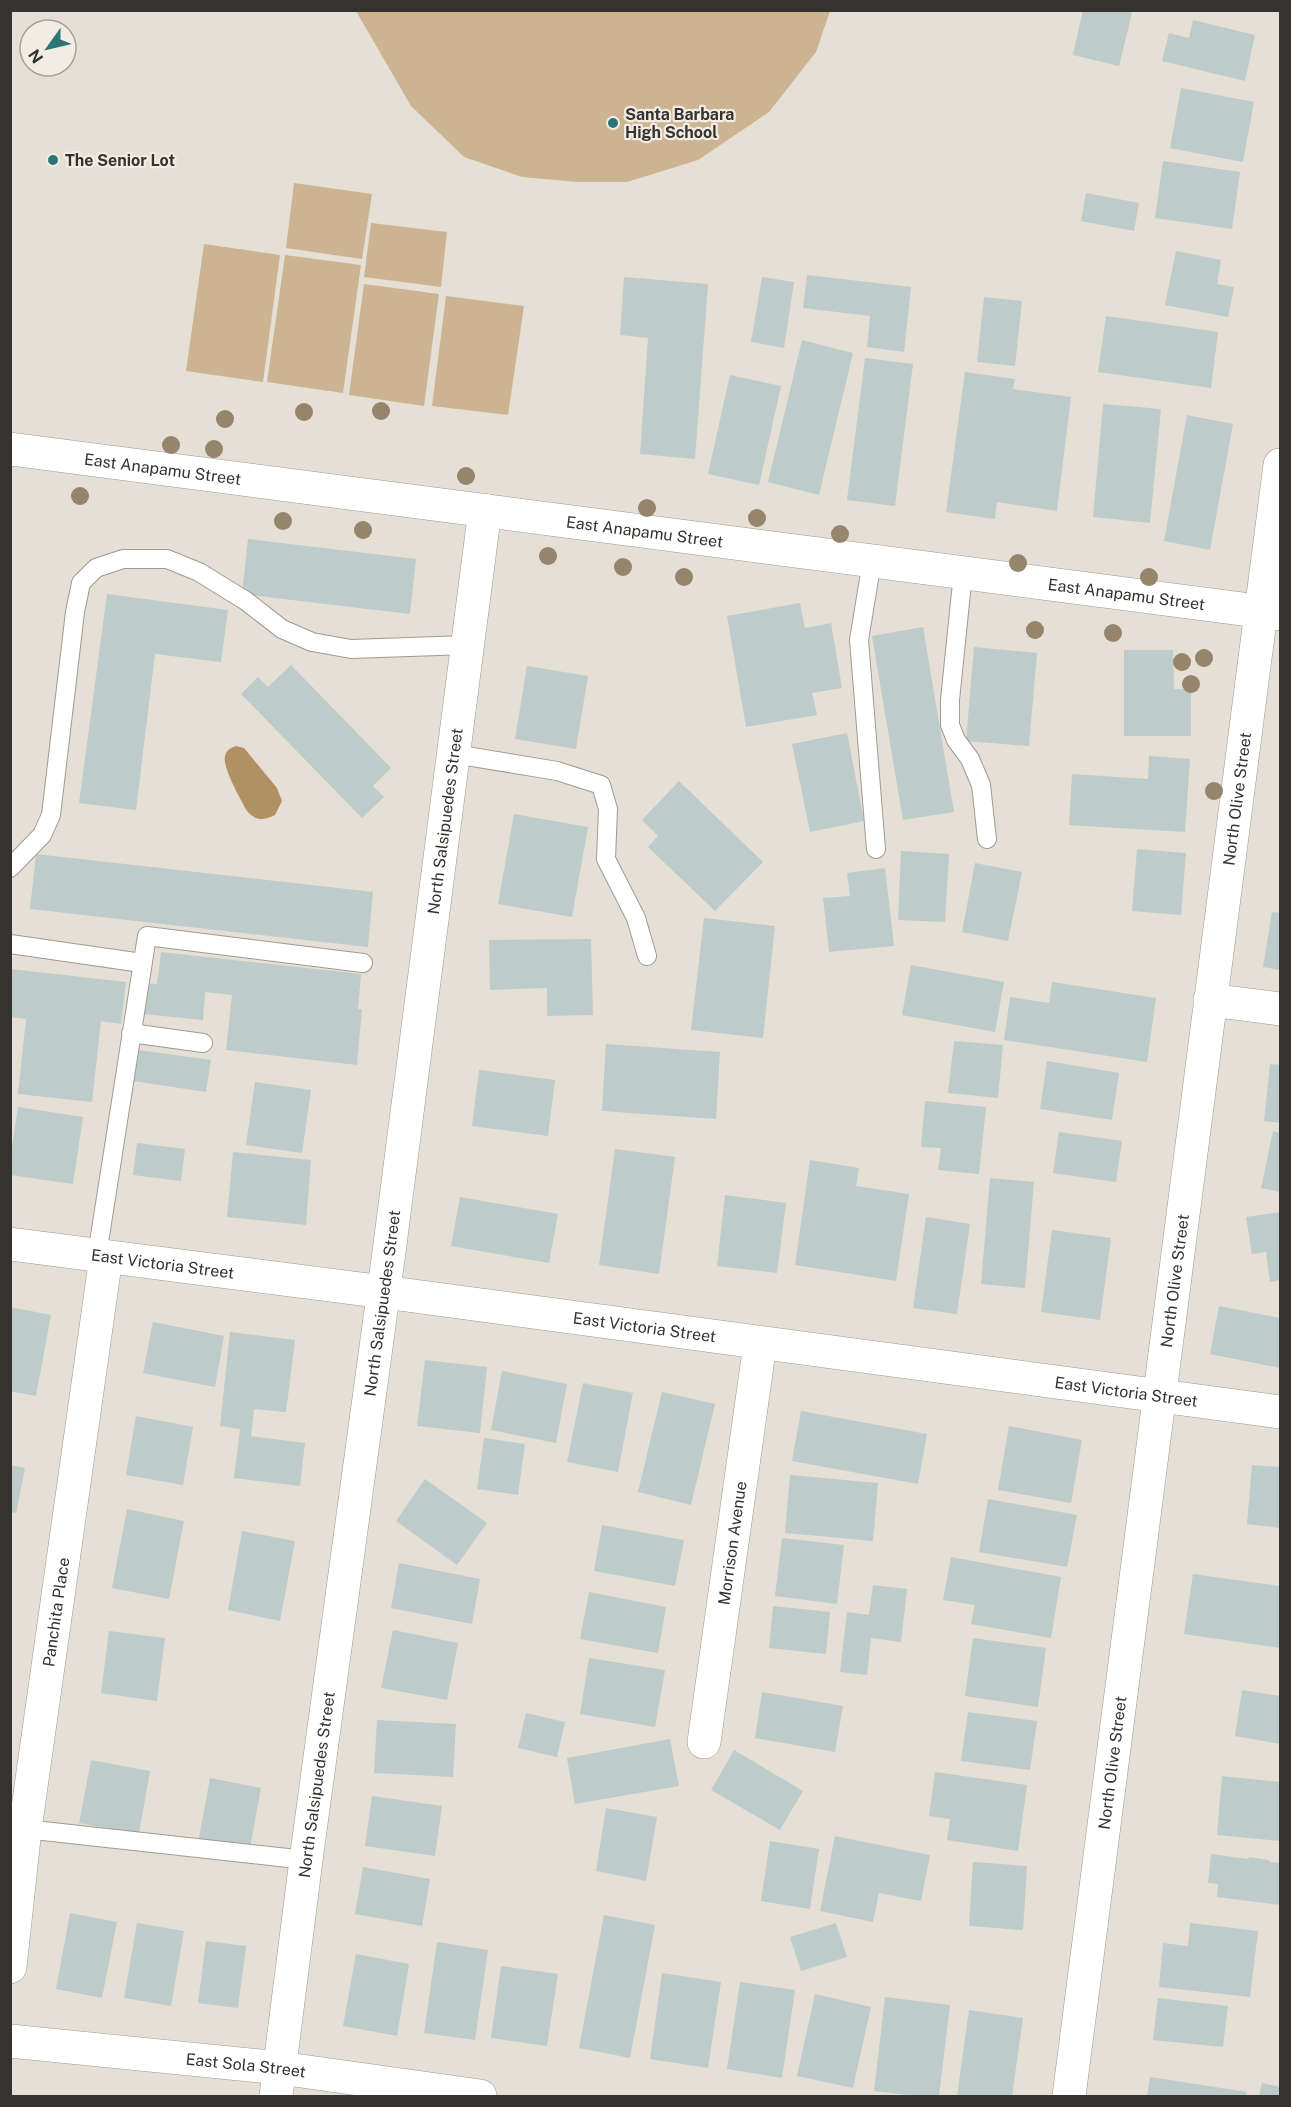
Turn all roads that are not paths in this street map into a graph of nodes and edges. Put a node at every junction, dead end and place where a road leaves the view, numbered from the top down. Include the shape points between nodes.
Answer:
1 (10, 449) edge
2 (1281, 465) edge
3 (485, 510) junction
4 (872, 561) junction
5 (963, 573) junction
6 (1271, 613) edge
7 (468, 645) junction
8 (454, 754) junction
9 (987, 839) dead end
10 (876, 849) dead end
11 (10, 868) edge
12 (10, 944) edge
13 (647, 956) dead end
14 (142, 963) junction
15 (363, 963) dead end
16 (1210, 999) junction
17 (1281, 1009) edge
18 (131, 1033) junction
19 (203, 1043) dead end
20 (10, 1244) edge
21 (102, 1256) junction
22 (384, 1292) junction
23 (760, 1344) junction
24 (1161, 1397) junction
25 (1281, 1412) edge
26 (704, 1742) dead end
27 (25, 1828) junction
28 (306, 1860) junction
29 (10, 1967) edge
30 (10, 2041) edge
31 (278, 2082) edge
32 (480, 2097) edge
33 (1070, 2097) edge

1 - 3 street, East Anapamu Street
2 - 6 street, North Olive Street
3 - 4 street, East Anapamu Street
3 - 7 street, North Salsipuedes Street
4 - 5 street, East Anapamu Street
4 - 10 lane via 860,640
5 - 6 street, East Anapamu Street
5 - 9 lane via 950,724 981,785
6 - 16 street, North Olive Street
7 - 8 street, North Salsipuedes Street
7 - 11 lane via 351,649 312,642 282,629 199,572 167,559 123,559 96,568 81,583 75,612 51,815 42,835
8 - 13 lane via 557,771 601,785 608,809 606,859 636,918
8 - 22 street, North Salsipuedes Street
12 - 14 lane
14 - 15 lane via 147,936
14 - 18 lane
16 - 17 street
16 - 24 street, North Olive Street
18 - 19 lane
18 - 21 lane
20 - 21 street, East Victoria Street
21 - 22 street, East Victoria Street
21 - 27 street, Panchita Place
22 - 23 street, East Victoria Street
22 - 28 street, North Salsipuedes Street
23 - 24 street, East Victoria Street
23 - 26 street, Morrison Avenue
24 - 25 street, East Victoria Street
24 - 33 street, North Olive Street
27 - 28 lane
27 - 29 street, Panchita Place
28 - 31 street, North Salsipuedes Street
30 - 31 street, East Sola Street
31 - 32 street, East Sola Street

